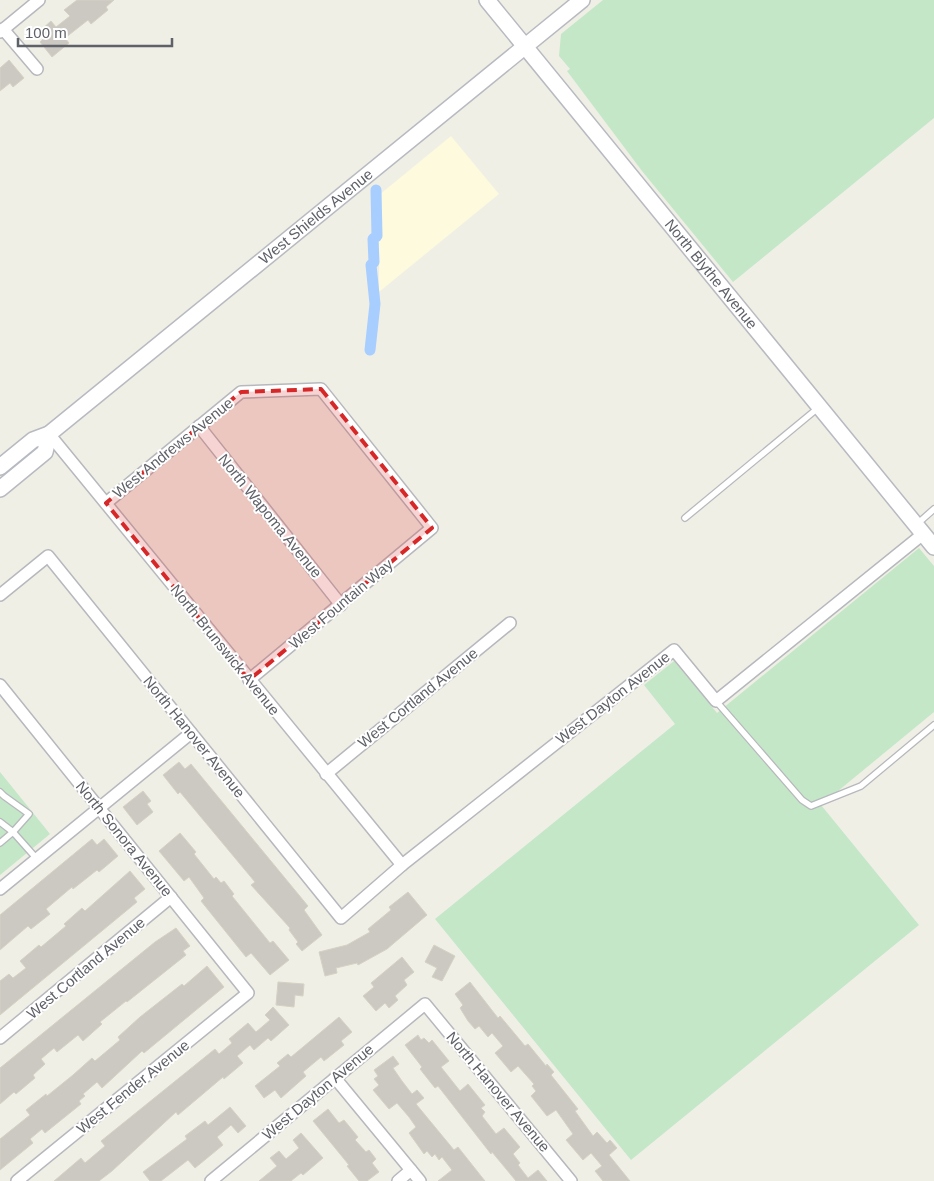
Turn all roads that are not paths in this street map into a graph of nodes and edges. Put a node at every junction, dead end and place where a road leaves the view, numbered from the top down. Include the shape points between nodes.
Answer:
1 (39, 0) edge
2 (487, 0) edge
3 (582, 0) edge
4 (2, 30) edge
5 (525, 46) junction
6 (37, 69) dead end
7 (820, 407) junction
8 (199, 426) junction
9 (49, 434) junction
10 (0, 467) edge
11 (0, 489) edge
12 (106, 503) junction
13 (934, 509) edge
14 (686, 518) dead end
15 (432, 528) joint
16 (920, 529) junction
17 (934, 547) edge
18 (0, 595) edge
19 (341, 605) junction
20 (510, 623) dead end
21 (249, 680) junction
22 (0, 685) edge
23 (716, 701) junction
24 (934, 725) edge
25 (191, 733) junction
26 (326, 774) junction
27 (1, 796) edge
28 (100, 808) junction
29 (0, 822) edge
30 (14, 832) junction
31 (0, 843) edge
32 (37, 859) junction
33 (402, 865) junction
34 (0, 889) edge
35 (171, 897) junction
36 (341, 918) joint
37 (248, 993) joint
38 (425, 1004) joint
39 (0, 1038) edge
40 (335, 1078) junction
41 (411, 1170) junction
42 (17, 1181) edge
43 (211, 1181) edge
44 (398, 1181) edge
45 (420, 1181) edge
46 (571, 1181) edge

1 - 4 street
2 - 5 street, North Blythe Avenue
3 - 5 street, West Shields Avenue
4 - 6 street
5 - 7 street, North Blythe Avenue
5 - 9 street, West Shields Avenue
7 - 14 lane
7 - 16 street, North Blythe Avenue
8 - 12 street, West Andrews Avenue
8 - 15 street, West Andrews Avenue via 241,392 321,389
8 - 19 street, North Wapoma Avenue
9 - 10 street, West Shields Avenue via 33,440
9 - 11 street, West Shields Avenue via 45,452
9 - 12 street, North Brunswick Avenue
12 - 21 street, North Brunswick Avenue
13 - 16 lane
15 - 19 street, West Fountain Way
16 - 17 street, North Blythe Avenue
16 - 23 street
18 - 25 street, North Hanover Avenue via 48,556
19 - 21 street, West Fountain Way
20 - 26 street, West Cortland Avenue
21 - 26 street, North Brunswick Avenue
22 - 28 street, North Sonora Avenue
23 - 24 lane via 802,800 811,806 861,786
23 - 33 street, West Dayton Avenue via 674,650
25 - 28 street
25 - 36 street, North Hanover Avenue
26 - 33 street, North Brunswick Avenue
27 - 30 lane via 29,814
28 - 32 street
28 - 35 street, North Sonora Avenue
29 - 30 lane
30 - 31 lane
30 - 32 lane
32 - 34 street
33 - 36 street, West Dayton Avenue
35 - 37 street, North Sonora Avenue
35 - 39 street, West Cortland Avenue
37 - 42 street, West Fender Avenue
38 - 40 street, West Dayton Avenue
38 - 46 street, North Hanover Avenue
40 - 41 street
40 - 43 street, West Dayton Avenue
41 - 44 street
41 - 45 street

